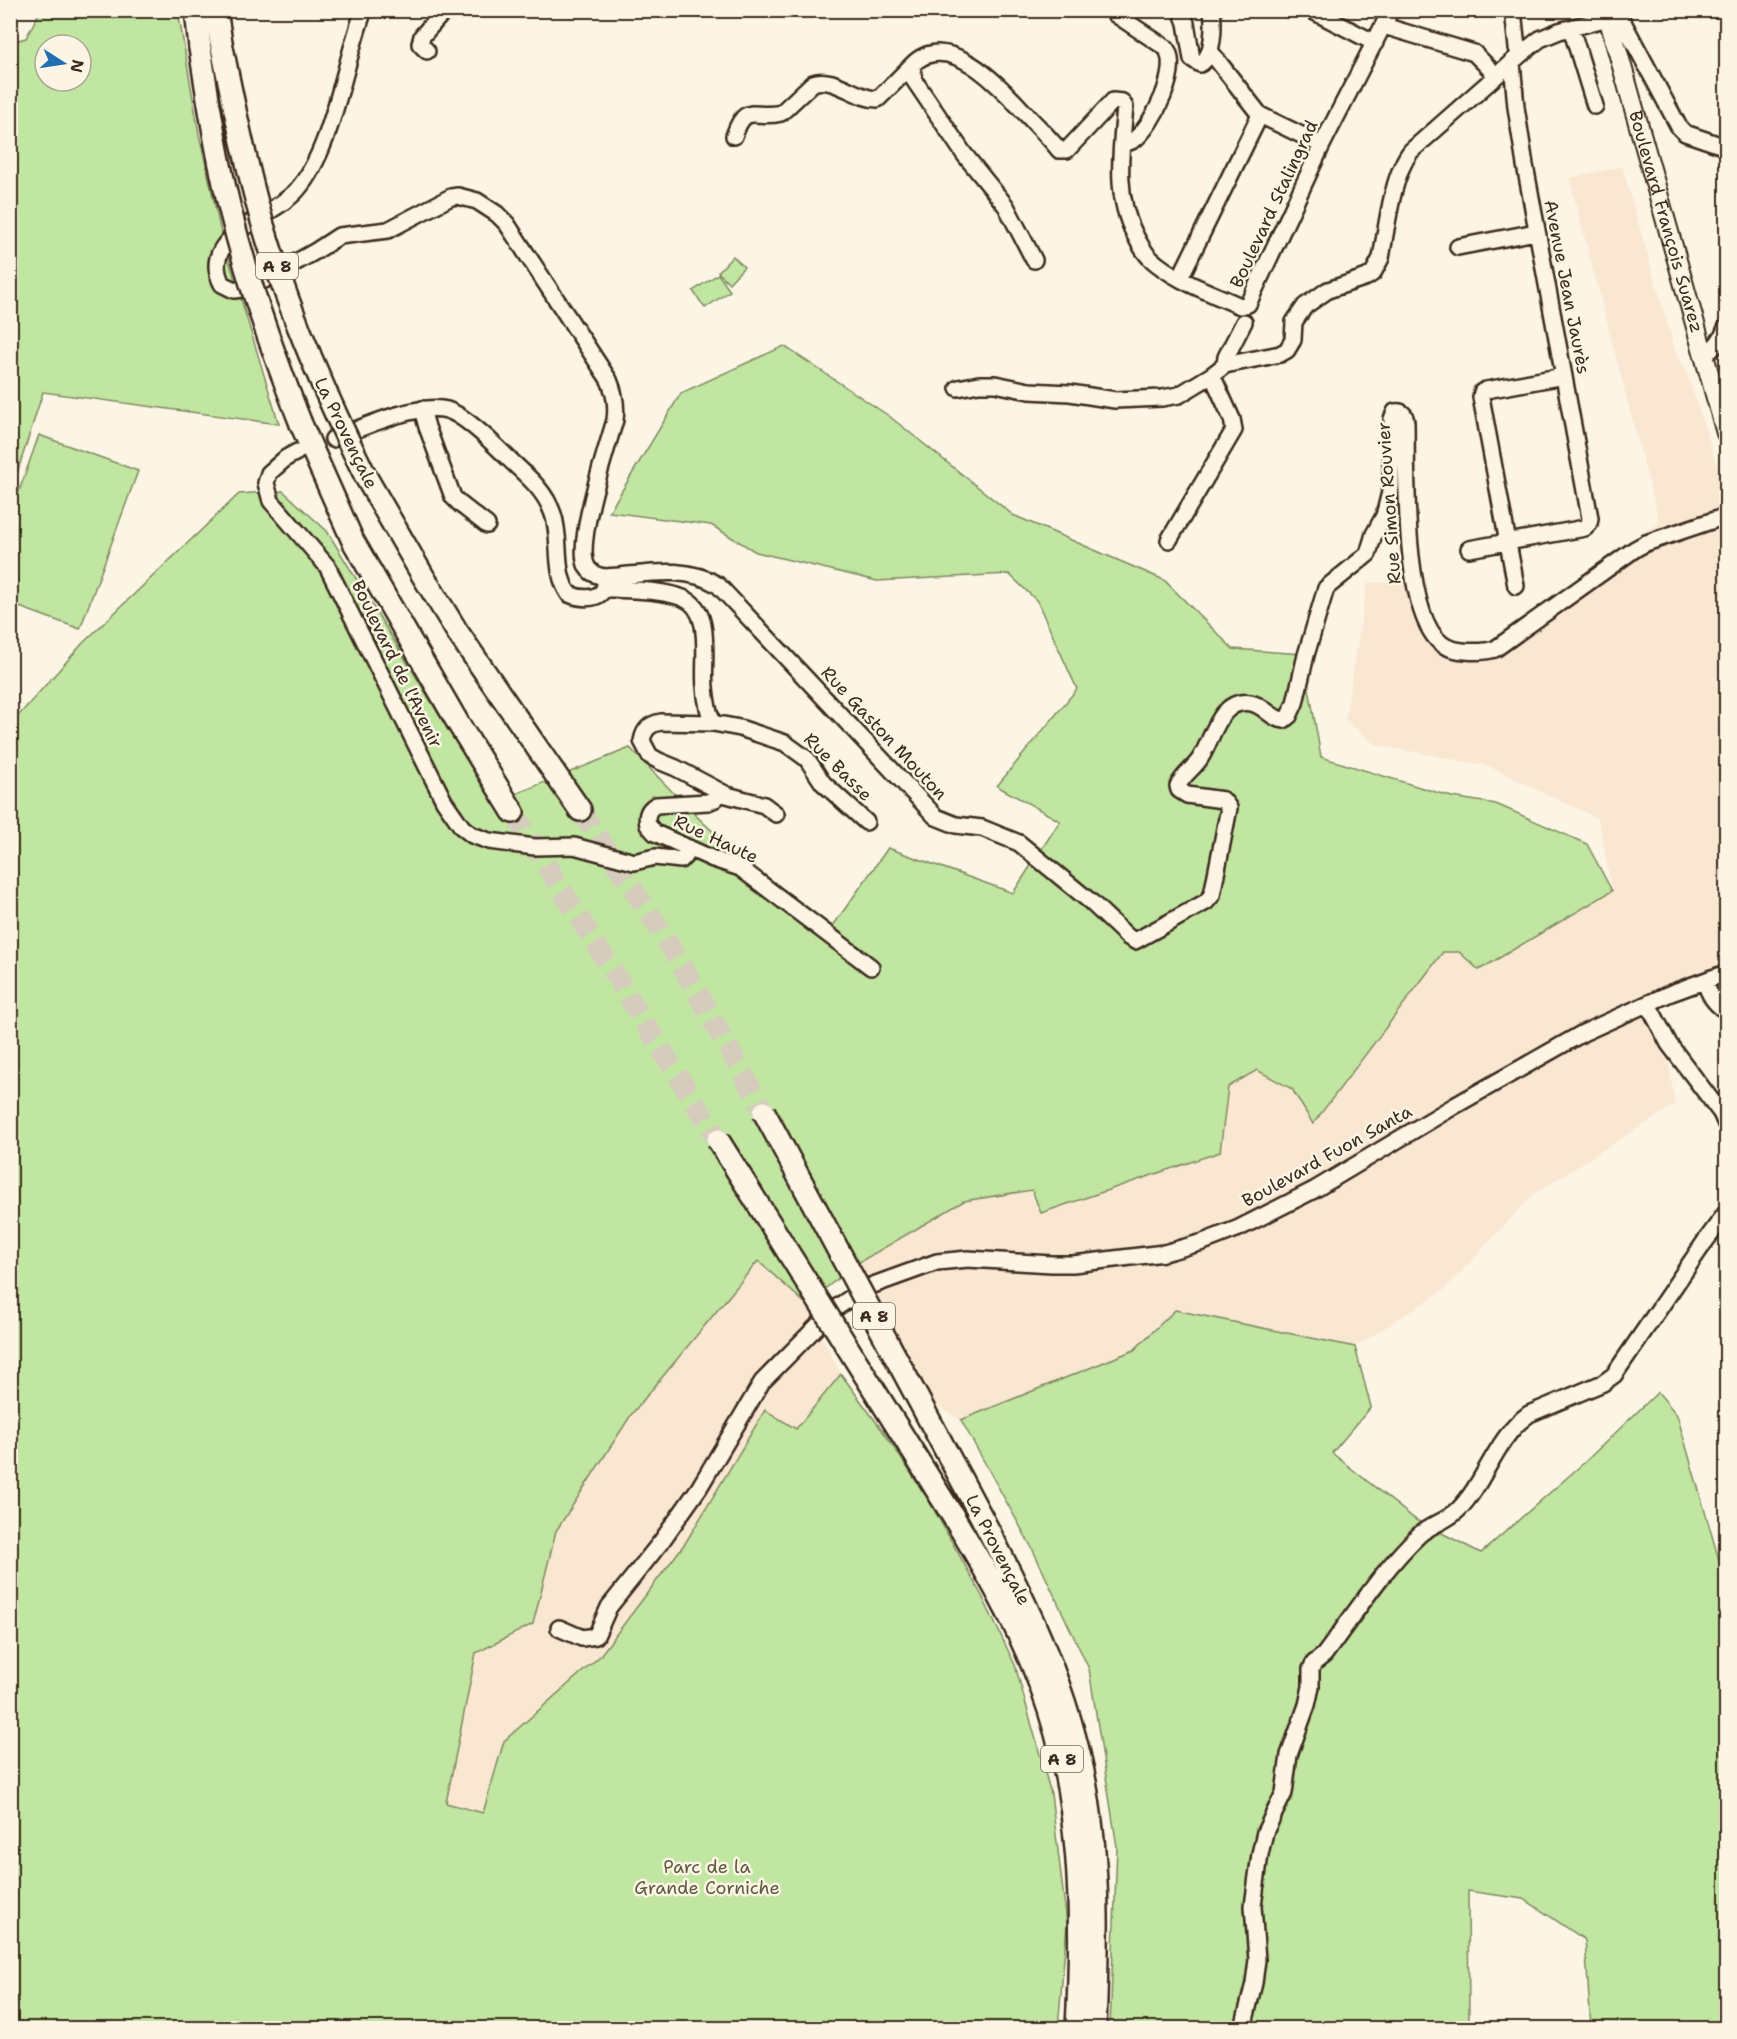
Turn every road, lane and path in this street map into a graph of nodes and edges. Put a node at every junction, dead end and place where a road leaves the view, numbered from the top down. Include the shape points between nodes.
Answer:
1 (196, 10) edge
2 (216, 10) edge
3 (364, 10) edge
4 (445, 10) edge
5 (1113, 10) edge
6 (1181, 10) edge
7 (1212, 10) edge
8 (1311, 10) edge
9 (1391, 10) edge
10 (1513, 10) edge
11 (1607, 14) edge
12 (1384, 26) junction
13 (1571, 28) junction
14 (1375, 43) junction
15 (427, 51) dead end
16 (1210, 51) junction
17 (1517, 58) junction
18 (912, 66) junction
19 (1496, 75) junction
20 (1595, 106) dead end
21 (1260, 116) junction
22 (734, 136) dead end
23 (1122, 144) junction
24 (1322, 145) junction
25 (1726, 147) edge
26 (1536, 231) junction
27 (1458, 247) dead end
28 (1034, 260) dead end
29 (1180, 278) junction
30 (1244, 322) dead end
31 (1726, 328) edge
32 (1704, 355) junction
33 (1225, 365) junction
34 (1212, 375) junction
35 (1564, 376) junction
36 (958, 388) dead end
37 (422, 409) junction
38 (1726, 433) edge
39 (333, 439) dead end
40 (297, 452) dead end
41 (1722, 518) edge
42 (487, 525) dead end
43 (1169, 540) dead end
44 (1508, 543) junction
45 (1469, 549) dead end
46 (601, 580) junction
47 (1516, 586) dead end
48 (713, 723) junction
49 (721, 792) junction
50 (580, 810) tunnel mouth
51 (513, 812) tunnel mouth
52 (776, 814) dead end
53 (866, 822) dead end
54 (689, 848) junction
55 (1135, 941) joint
56 (871, 967) dead end
57 (1726, 973) edge
58 (1705, 981) junction
59 (1648, 1004) junction
60 (1726, 1011) edge
61 (764, 1112) tunnel mouth
62 (1726, 1124) edge
63 (718, 1140) tunnel mouth
64 (1726, 1213) edge
65 (559, 1628) dead end
66 (1077, 2028) edge
67 (1095, 2028) edge
68 (1243, 2028) edge

1 - 51 highway, La Provençale / A 8, bridge via 232,219 260,314 300,424 353,541
2 - 50 highway, La Provençale / A 8, bridge via 248,170 279,275 319,378 367,479 423,576
3 - 46 street via 317,156 297,190 225,241 217,262 218,276 227,288 250,288 339,236 388,230 451,197 477,201 497,214 615,392 615,420 586,534 585,561
4 - 15 street via 422,36 420,44
5 - 23 street via 1166,48 1171,60 1169,79 1155,112 1135,139
6 - 16 street via 1192,59 1204,62
7 - 16 street
8 - 14 street
9 - 12 street, Boulevard Stalingrad
10 - 17 street, Avenue Jean Jaurès
11 - 13 street
11 - 25 street via 1627,28 1678,127
11 - 32 main road, Boulevard François Suarez
12 - 14 street, Boulevard Stalingrad
12 - 19 street via 1474,52
13 - 17 street via 1539,39
13 - 20 street
14 - 24 street, Boulevard Stalingrad
16 - 21 street
17 - 19 street
17 - 26 street, Avenue Jean Jaurès via 1516,107
18 - 22 street via 878,99 817,81 781,113 742,117
18 - 23 street, Boulevard Stalingrad via 927,54 947,55 974,66 1002,88 1063,151 1113,101 1122,102
18 - 28 street via 914,80 964,154 1006,206
19 - 33 street via 1405,158 1398,174 1381,258 1373,273 1328,290 1305,306 1294,322 1293,340 1287,350
21 - 24 street
21 - 29 street
23 - 29 street, Boulevard Stalingrad via 1120,189 1127,221 1150,258
24 - 29 street, Boulevard Stalingrad via 1248,304 1240,306
26 - 27 street
26 - 35 street, Avenue Jean Jaurès
30 - 33 street
31 - 32 street via 1722,339
32 - 38 main road, Boulevard François Suarez
33 - 34 street
34 - 36 street via 1171,397 1115,399 985,384
34 - 43 street via 1234,430
35 - 44 street, Avenue Jean Jaurès via 1589,524
35 - 44 street via 1482,392
37 - 39 street
37 - 42 street via 453,496
37 - 46 street via 458,415 501,450 538,488 556,525 560,572 566,590 575,597 599,595
40 - 54 street, Boulevard de l'Avenir via 269,473 266,483 271,501 327,566 444,801 462,827 489,841 535,847 574,846 634,862 655,857 681,860
41 - 55 street, Rue Simon Rouvier via 1647,547 1495,649 1479,652 1448,647 1441,644 1427,623 1414,588 1406,422 1405,415 1395,411 1391,488 1384,516 1368,554 1326,588 1295,704 1284,720 1252,703 1228,709 1200,759 1178,786 1187,795 1223,800 1229,808 1212,896
44 - 45 street
44 - 47 street
46 - 48 street via 675,596 697,609 702,617 704,686
46 - 55 street, Rue Gaston Mouton via 675,572 699,575 718,585 936,818 982,828 1019,843
48 - 49 street, Rue Basse via 653,723 642,741 650,756
48 - 53 street, Rue Basse via 785,743 807,759 823,783
49 - 52 street via 764,805
49 - 54 street, Rue Haute via 708,802 662,804 647,813 650,829
54 - 56 street, Rue Haute via 740,868
57 - 58 street, Boulevard Fuon Santa
58 - 59 street, Boulevard Fuon Santa
58 - 60 street via 1709,994
59 - 62 street via 1670,1044
59 - 65 street, Boulevard Fuon Santa via 1583,1034 1314,1190 1203,1242 1164,1253 1073,1264 968,1259 937,1262 865,1288 833,1310 762,1382 699,1488 609,1607 596,1636 582,1638
61 - 67 highway, La Provençale / A 8, bridge via 1028,1606 1052,1665 1086,1787 1096,1868
63 - 66 highway, La Provençale / A 8, bridge via 982,1564 1024,1645 1060,1753 1073,1820 1080,1920
64 - 68 street via 1614,1375 1518,1421 1458,1510 1422,1533 1396,1559 1314,1663 1307,1705 1289,1755 1284,1793 1264,1832 1252,1906 1257,1960

